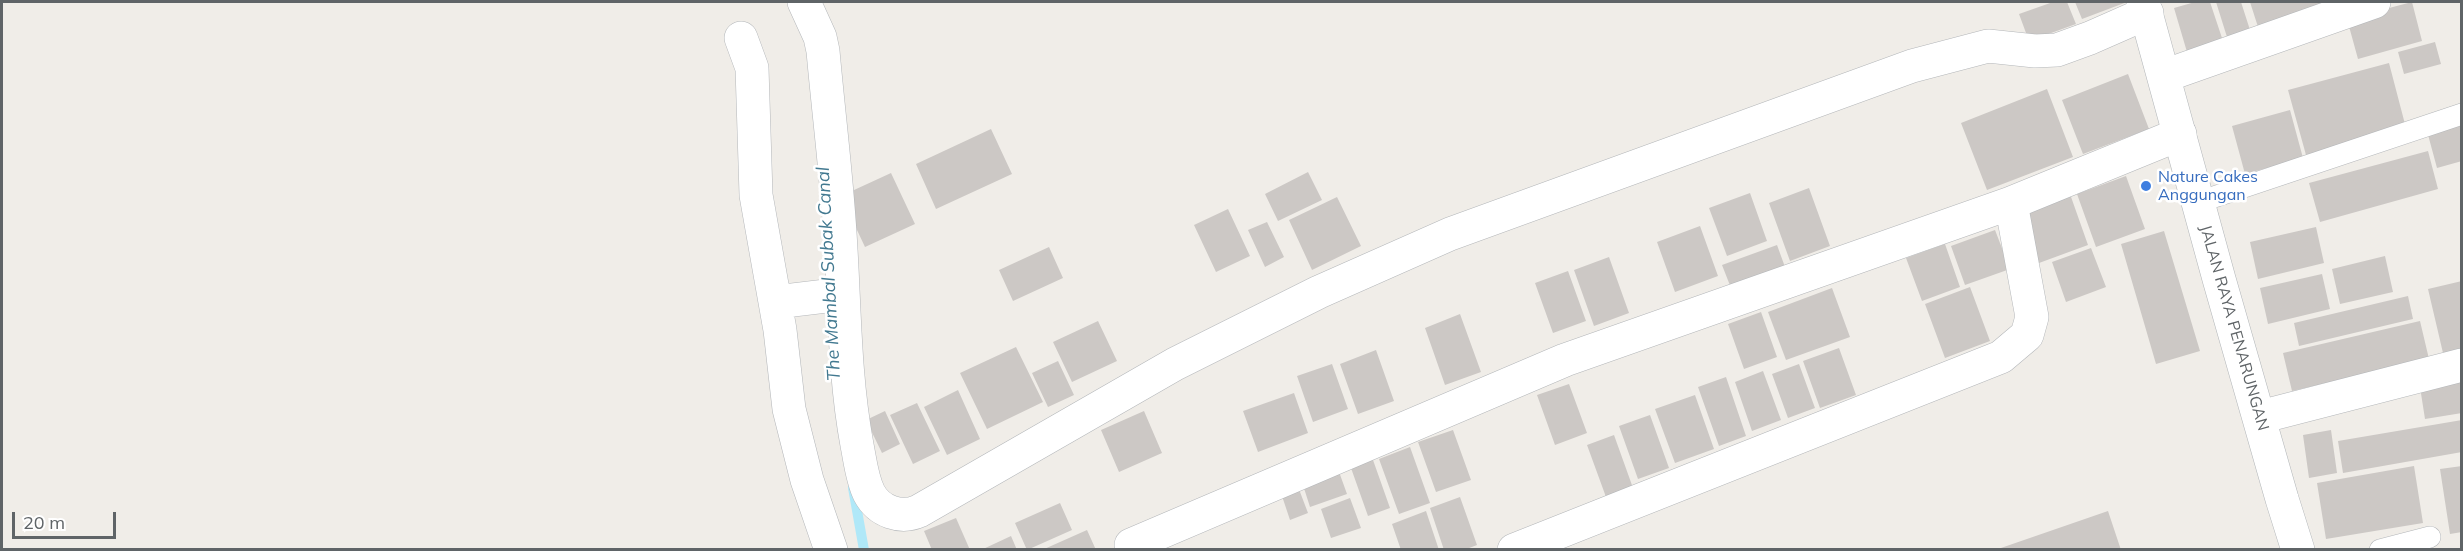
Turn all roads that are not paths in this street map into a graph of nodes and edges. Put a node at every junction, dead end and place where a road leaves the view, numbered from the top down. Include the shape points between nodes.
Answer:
1 (804, 2) edge
2 (2374, 2) edge
3 (2145, 7) edge
4 (741, 38) dead end
5 (2164, 76) junction
6 (2462, 114) edge
7 (2180, 134) junction
8 (2199, 202) junction
9 (2011, 203) junction
10 (843, 294) junction
11 (776, 302) junction
12 (2462, 365) edge
13 (2260, 417) junction
14 (2430, 537) dead end
15 (1131, 545) dead end
16 (831, 549) edge
17 (1514, 549) edge
18 (2298, 549) edge
19 (2380, 549) edge

1 - 10 street via 823,51
2 - 5 street
3 - 5 street, JALAN RAYA PENARUNGAN
3 - 10 street via 2090,38 2057,50 1988,46 1911,66 1450,234 1319,292 1175,364 912,514 887,510 869,493 852,420
4 - 11 street via 752,68 756,195
5 - 7 street, JALAN RAYA PENARUNGAN
6 - 8 lane
7 - 8 street, JALAN RAYA PENARUNGAN
7 - 9 street
8 - 13 street, JALAN RAYA PENARUNGAN
9 - 15 street via 1565,360
9 - 17 street via 2032,316 2027,335 2001,357
10 - 11 street
11 - 16 street via 789,409 807,480
12 - 13 street
13 - 18 street, JALAN RAYA PENARUNGAN
14 - 19 lane

